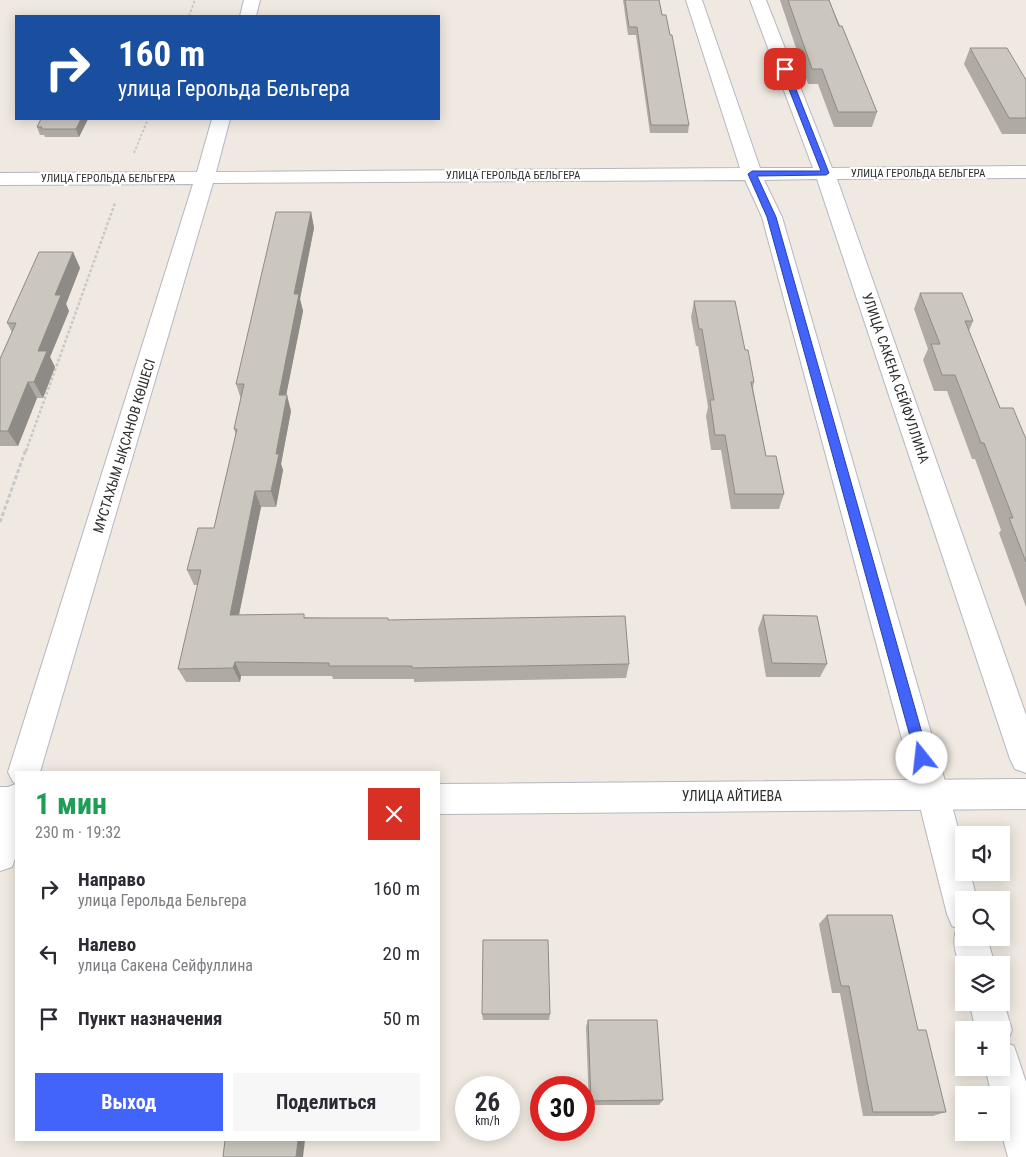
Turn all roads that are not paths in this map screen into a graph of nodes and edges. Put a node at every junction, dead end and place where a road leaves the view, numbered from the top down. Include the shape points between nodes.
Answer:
1 (252, 0) edge
2 (694, 0) edge
3 (758, 0) edge
4 (248, 15) edge
5 (221, 120) edge
6 (1026, 172) edge
7 (826, 173) junction
8 (752, 174) junction
9 (205, 177) junction
10 (0, 179) edge
11 (1026, 759) edge
12 (22, 771) edge
13 (1026, 794) edge
14 (933, 795) junction
15 (14, 796) edge
16 (440, 799) edge
17 (0, 855) edge
18 (958, 891) edge
19 (1006, 1076) edge
20 (1026, 1154) edge

1 - 4 street
2 - 8 street
3 - 7 street, УЛИЦА САКЕНА СЕЙФУЛЛИНА
5 - 9 street, МҰСТАХЫМ ЫҚСАНОВ КӨШЕСІ
6 - 7 street, УЛИЦА ГЕРОЛЬДА БЕЛЬГЕРА
7 - 8 street, УЛИЦА ГЕРОЛЬДА БЕЛЬГЕРА
7 - 11 street, УЛИЦА САКЕНА СЕЙФУЛЛИНА
8 - 9 street, УЛИЦА ГЕРОЛЬДА БЕЛЬГЕРА
8 - 14 street via 772,217
9 - 10 street, УЛИЦА ГЕРОЛЬДА БЕЛЬГЕРА
9 - 12 street, МҰСТАХЫМ ЫҚСАНОВ КӨШЕСІ
13 - 14 street, УЛИЦА АЙТИЕВА
14 - 16 street, УЛИЦА АЙТИЕВА
14 - 18 street
15 - 17 street, МҰСТАХЫМ ЫҚСАНОВ КӨШЕСІ
19 - 20 street

